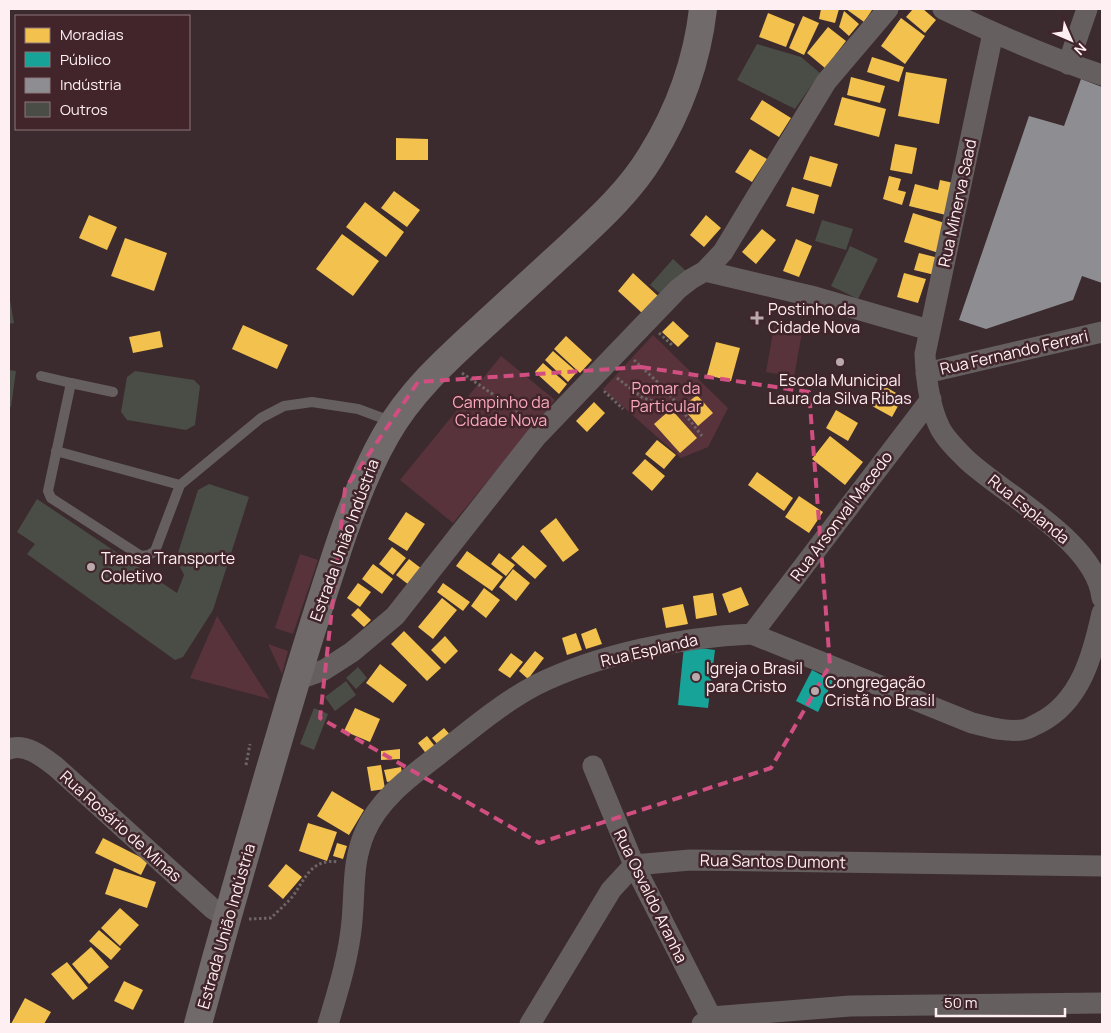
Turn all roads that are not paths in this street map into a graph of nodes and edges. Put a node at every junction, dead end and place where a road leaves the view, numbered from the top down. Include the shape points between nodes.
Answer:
1 (703, 9) edge
2 (888, 9) edge
3 (943, 9) edge
4 (1087, 9) edge
5 (993, 33) junction
6 (1068, 64) junction
7 (1102, 75) edge
8 (706, 271) junction
9 (929, 330) junction
10 (1102, 332) edge
11 (926, 373) junction
12 (41, 376) dead end
13 (71, 383) junction
14 (113, 392) dead end
15 (931, 399) junction
16 (394, 423) junction
17 (56, 451) junction
18 (180, 485) junction
19 (1102, 598) edge
20 (1102, 613) edge
21 (752, 634) junction
22 (296, 680) junction
23 (9, 749) edge
24 (593, 766) dead end
25 (634, 865) junction
26 (1102, 866) edge
27 (227, 918) junction
28 (1102, 1003) edge
29 (708, 1022) edge
30 (198, 1024) edge
31 (328, 1024) edge
32 (530, 1024) edge

1 - 16 main road, Estrada União Indústria via 689,77 650,158 598,220 444,361
2 - 8 street via 826,82 723,252
3 - 5 street
4 - 6 street
5 - 6 street
5 - 9 street, Rua Minerva Saad
6 - 7 street
8 - 9 street via 815,296
8 - 22 street via 678,289 544,429 395,616 352,652 324,670
9 - 11 street, Rua Minerva Saad
10 - 11 street, Rua Fernando Ferrari
11 - 15 street, Rua Esplanda
12 - 13 lane
13 - 14 lane
13 - 17 lane
15 - 19 street, Rua Esplanda via 941,430 956,450 1079,550 1092,567
15 - 21 street, Rua Arsonval Macedo
16 - 18 lane via 358,409 312,402 284,406 262,418
16 - 22 main road, Estrada União Indústria via 374,456 349,518
17 - 18 lane
17 - 18 lane via 48,491 51,498 141,556 149,556 155,551
20 - 21 street, Rua Esplanda via 1093,653 1081,680 1068,699 1047,719 1024,730 1003,731 972,723
21 - 31 street, Rua Esplanda via 713,636 620,655 536,685 504,704 396,788 378,808 357,852 347,955
22 - 27 main road, Estrada União Indústria
23 - 27 street, Rua Rosário de Minas via 15,747 38,754 56,767 213,909
24 - 25 street, Rua Osvaldo Aranha
25 - 26 street, Rua Santos Dumont via 690,860
25 - 29 street, Rua Osvaldo Aranha
25 - 32 street via 611,890
27 - 30 main road, Estrada União Indústria
28 - 29 street via 850,1006

